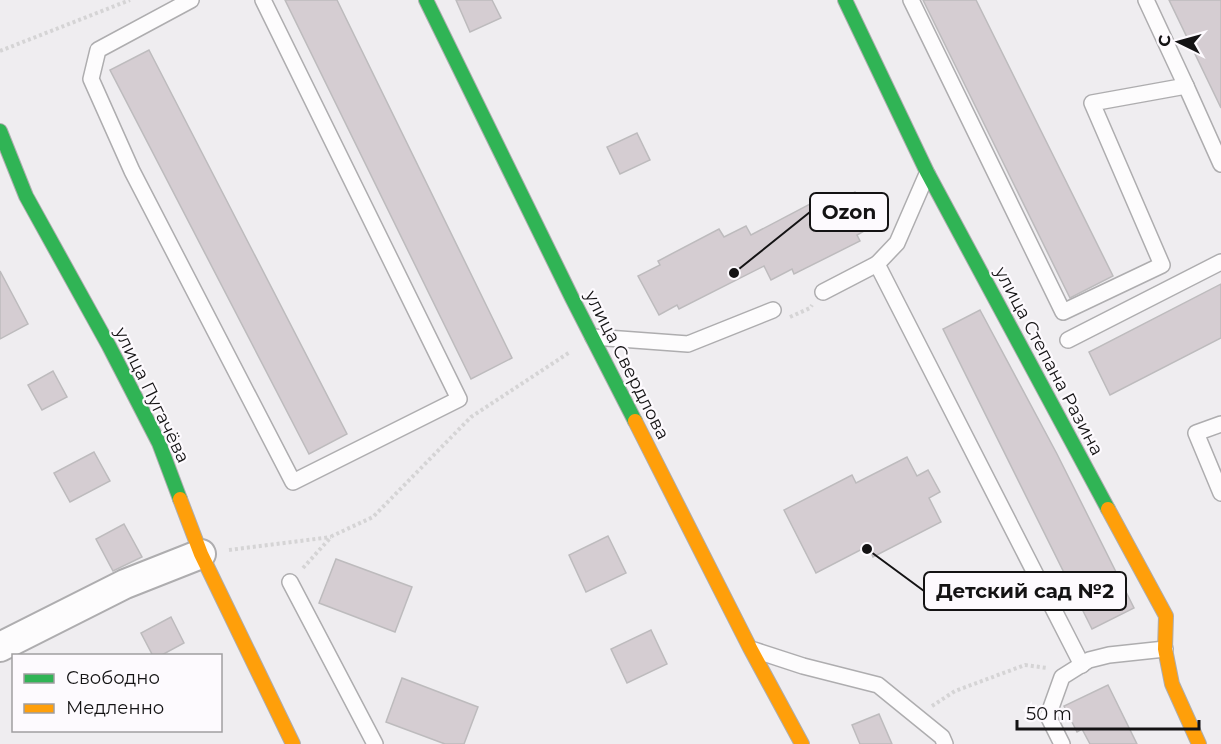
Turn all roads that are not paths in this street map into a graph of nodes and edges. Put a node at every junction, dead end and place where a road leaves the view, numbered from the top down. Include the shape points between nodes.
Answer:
1 (191, 0) edge
2 (263, 0) edge
3 (426, 0) edge
4 (844, 0) edge
5 (911, 0) edge
6 (1146, 0) edge
7 (1186, 86) junction
8 (0, 131) edge
9 (1221, 164) edge
10 (927, 172) junction
11 (1221, 262) edge
12 (877, 264) junction
13 (823, 292) dead end
14 (773, 310) dead end
15 (592, 337) junction
16 (1068, 340) dead end
17 (1221, 424) edge
18 (1221, 493) edge
19 (201, 554) junction
20 (290, 582) road end
21 (0, 647) edge
22 (750, 648) junction
23 (1165, 649) junction
24 (1082, 665) junction
25 (293, 744) edge
26 (375, 744) edge
27 (802, 744) edge
28 (945, 744) edge
29 (1062, 744) edge
30 (1199, 744) edge

1 - 2 lane via 98,50 91,79 132,171 293,482 459,399
3 - 15 street, улица Свердлова
4 - 10 street, улица Степана Разина
5 - 7 lane via 1063,312 1162,265 1092,103
6 - 7 lane
7 - 9 lane
8 - 19 street, улица Пугачёва via 26,195 159,443
10 - 12 lane via 897,243
10 - 23 street, улица Степана Разина via 1166,616
11 - 16 lane
12 - 13 lane
12 - 24 lane
14 - 15 lane via 688,344
15 - 22 street, улица Свердлова
17 - 18 lane via 1196,433
19 - 21 street via 125,584
19 - 25 street, улица Пугачёва
20 - 26 lane
22 - 27 street, улица Свердлова
22 - 28 lane via 878,685 942,737
23 - 24 lane via 1109,655
23 - 30 street, улица Степана Разина via 1172,684
24 - 29 lane via 1062,677 1048,716

